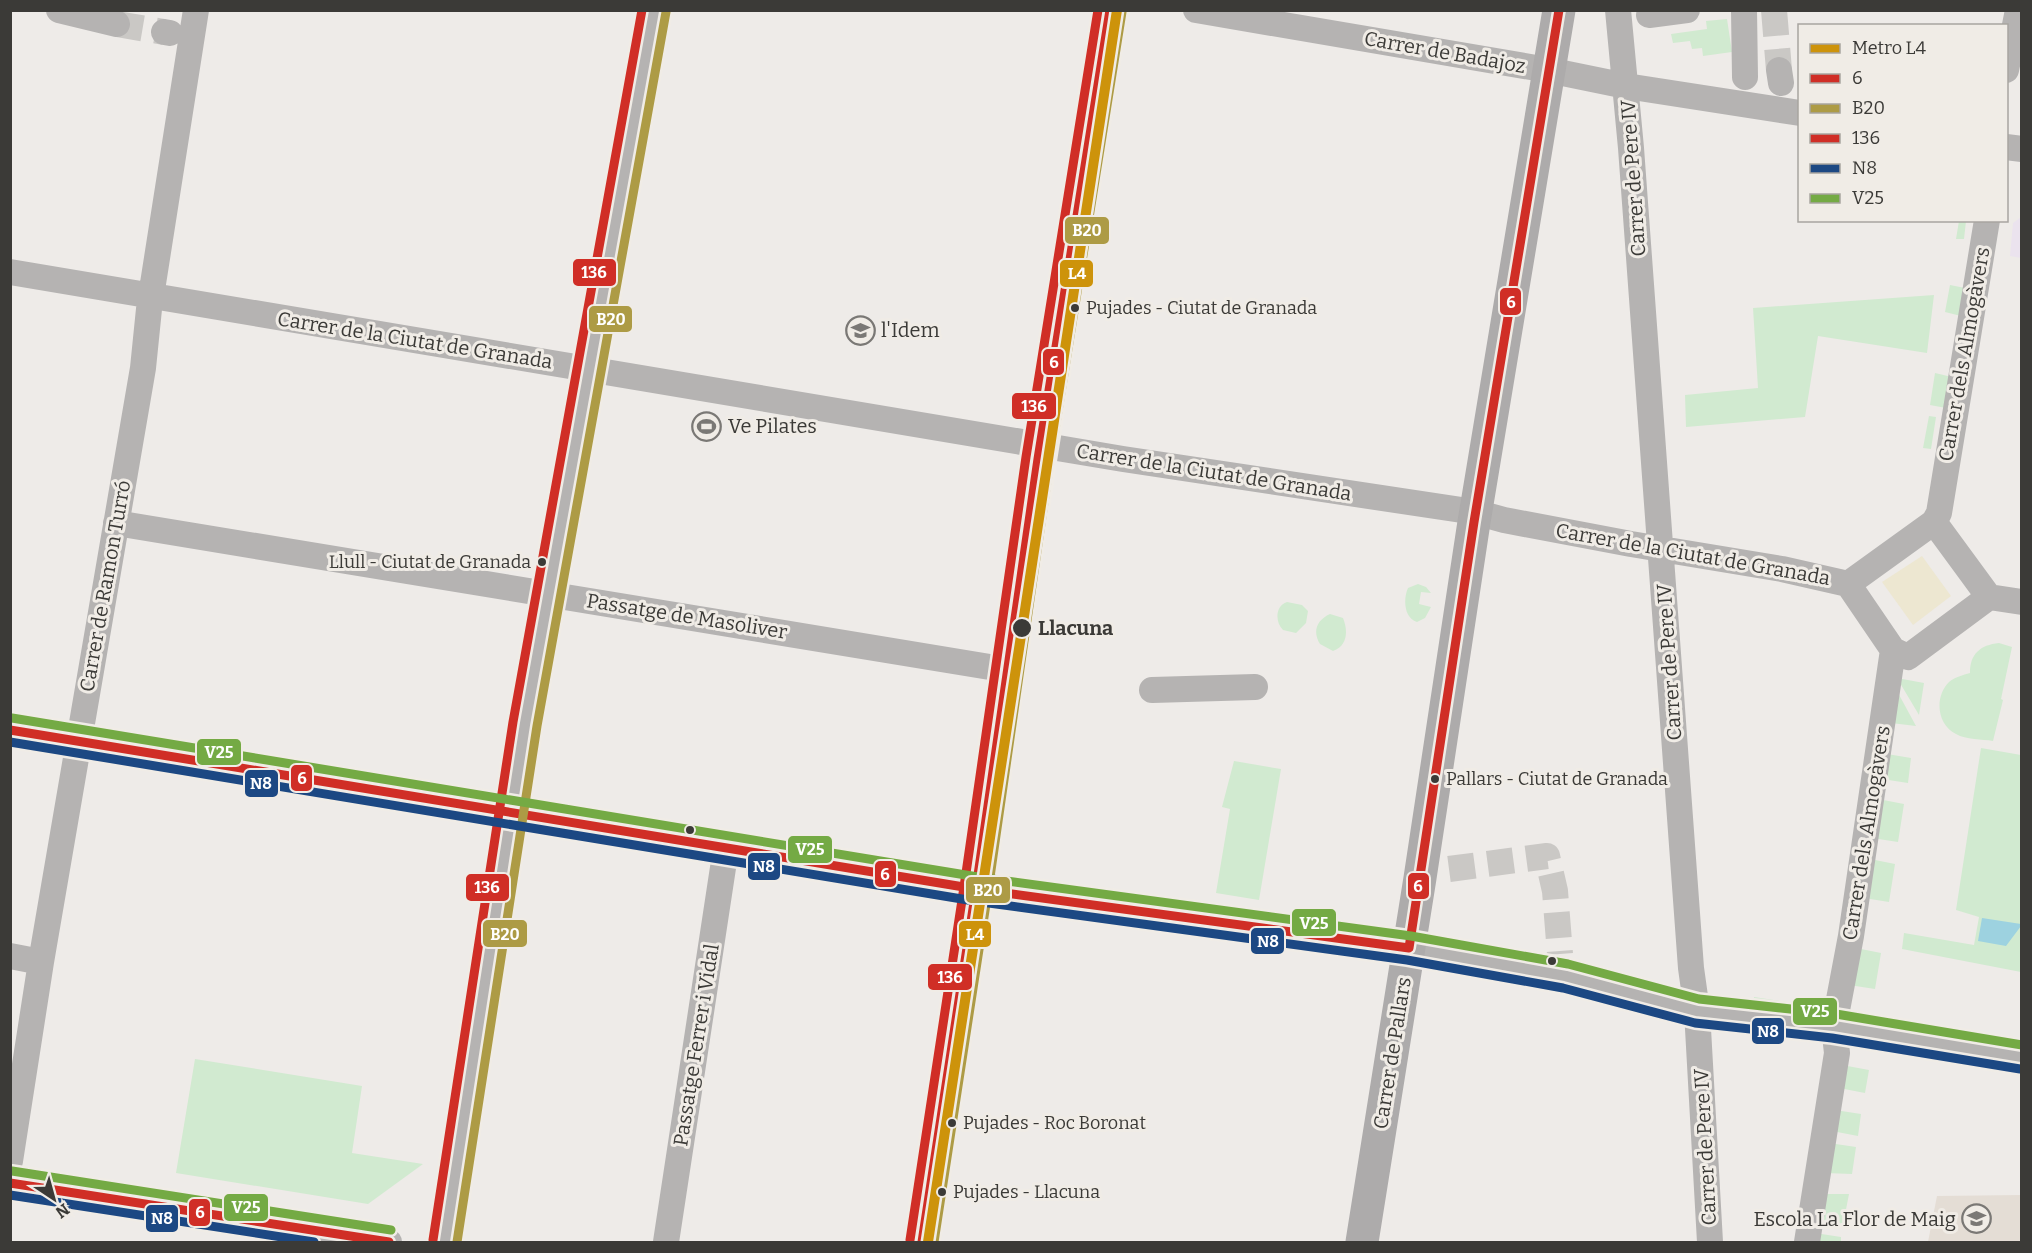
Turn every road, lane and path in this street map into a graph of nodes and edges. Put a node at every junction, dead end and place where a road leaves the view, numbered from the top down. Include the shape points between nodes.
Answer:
1 (59, 10) edge
2 (196, 10) edge
3 (654, 10) edge
4 (1110, 10) edge
5 (1196, 10) edge
6 (1559, 10) edge
7 (1618, 10) edge
8 (1687, 10) edge
9 (1744, 10) edge
10 (2018, 10) edge
11 (1649, 15) dead end
12 (117, 24) tunnel mouth
13 (2008, 65) edge
14 (1548, 70) junction
15 (1744, 77) dead end
16 (1626, 86) junction
17 (1798, 113) edge
18 (1987, 222) edge
19 (10, 272) edge
20 (151, 297) junction
21 (590, 369) junction
22 (1041, 445) junction
23 (1475, 512) junction
24 (1934, 522) junction
25 (117, 523) junction
26 (1661, 549) junction
27 (1848, 584) junction
28 (549, 593) junction
29 (1989, 597) junction
30 (2022, 602) edge
31 (1893, 656) junction
32 (1008, 670) junction
33 (1255, 687) dead end
34 (1152, 690) dead end
35 (10, 730) edge
36 (78, 743) junction
37 (511, 812) junction
38 (726, 848) junction
39 (976, 889) junction
40 (1409, 948) junction
41 (10, 956) edge
42 (41, 962) junction
43 (1697, 1011) junction
44 (1836, 1015) junction
45 (2022, 1057) edge
46 (10, 1161) edge
47 (10, 1183) edge
48 (389, 1242) edge
49 (445, 1242) edge
50 (666, 1242) edge
51 (922, 1242) edge
52 (1362, 1242) edge
53 (1710, 1242) edge
54 (1807, 1242) edge

1 - 12 street
2 - 20 street, Carrer de Ramon Turró
3 - 21 street
4 - 22 street
5 - 14 street, Carrer de Badajoz
6 - 14 main road, Carrer de Pallars
7 - 16 street, Carrer de Pere IV
8 - 11 street
9 - 15 street
10 - 13 street
14 - 16 street, Carrer de Badajoz
14 - 23 main road, Carrer de Pallars
16 - 17 street, Carrer de Badajoz
16 - 26 street, Carrer de Pere IV
18 - 24 street, Carrer dels Almogàvers via 1939,513
19 - 20 street, Carrer de la Ciutat de Granada
20 - 21 street, Carrer de la Ciutat de Granada
20 - 25 street, Carrer de Ramon Turró
21 - 22 street, Carrer de la Ciutat de Granada
21 - 28 street
22 - 23 street, Carrer de la Ciutat de Granada
22 - 32 street
23 - 26 street, Carrer de la Ciutat de Granada
23 - 40 main road, Carrer de Pallars
24 - 27 street
24 - 29 street
25 - 28 street, Passatge de Masoliver
25 - 36 street, Carrer de Ramon Turró
26 - 27 street, Carrer de la Ciutat de Granada
26 - 43 street, Carrer de Pere IV
27 - 31 street
28 - 32 street, Passatge de Masoliver
28 - 37 street
29 - 30 street
29 - 31 street via 1908,657
31 - 44 street, Carrer dels Almogàvers
32 - 39 street
33 - 34 street
35 - 36 street
36 - 37 street
36 - 42 street, Carrer de Ramon Turró
37 - 38 street
37 - 49 street
38 - 39 street
38 - 50 street, Passatge Ferrer i Vidal
39 - 40 street
39 - 51 street
40 - 43 street via 1566,976
40 - 52 main road, Carrer de Pallars
41 - 42 street
42 - 46 street, Carrer de Ramon Turró
43 - 44 street
43 - 53 street, Carrer de Pere IV
44 - 45 street
44 - 54 street, Carrer dels Almogàvers via 1837,1053
47 - 48 street

